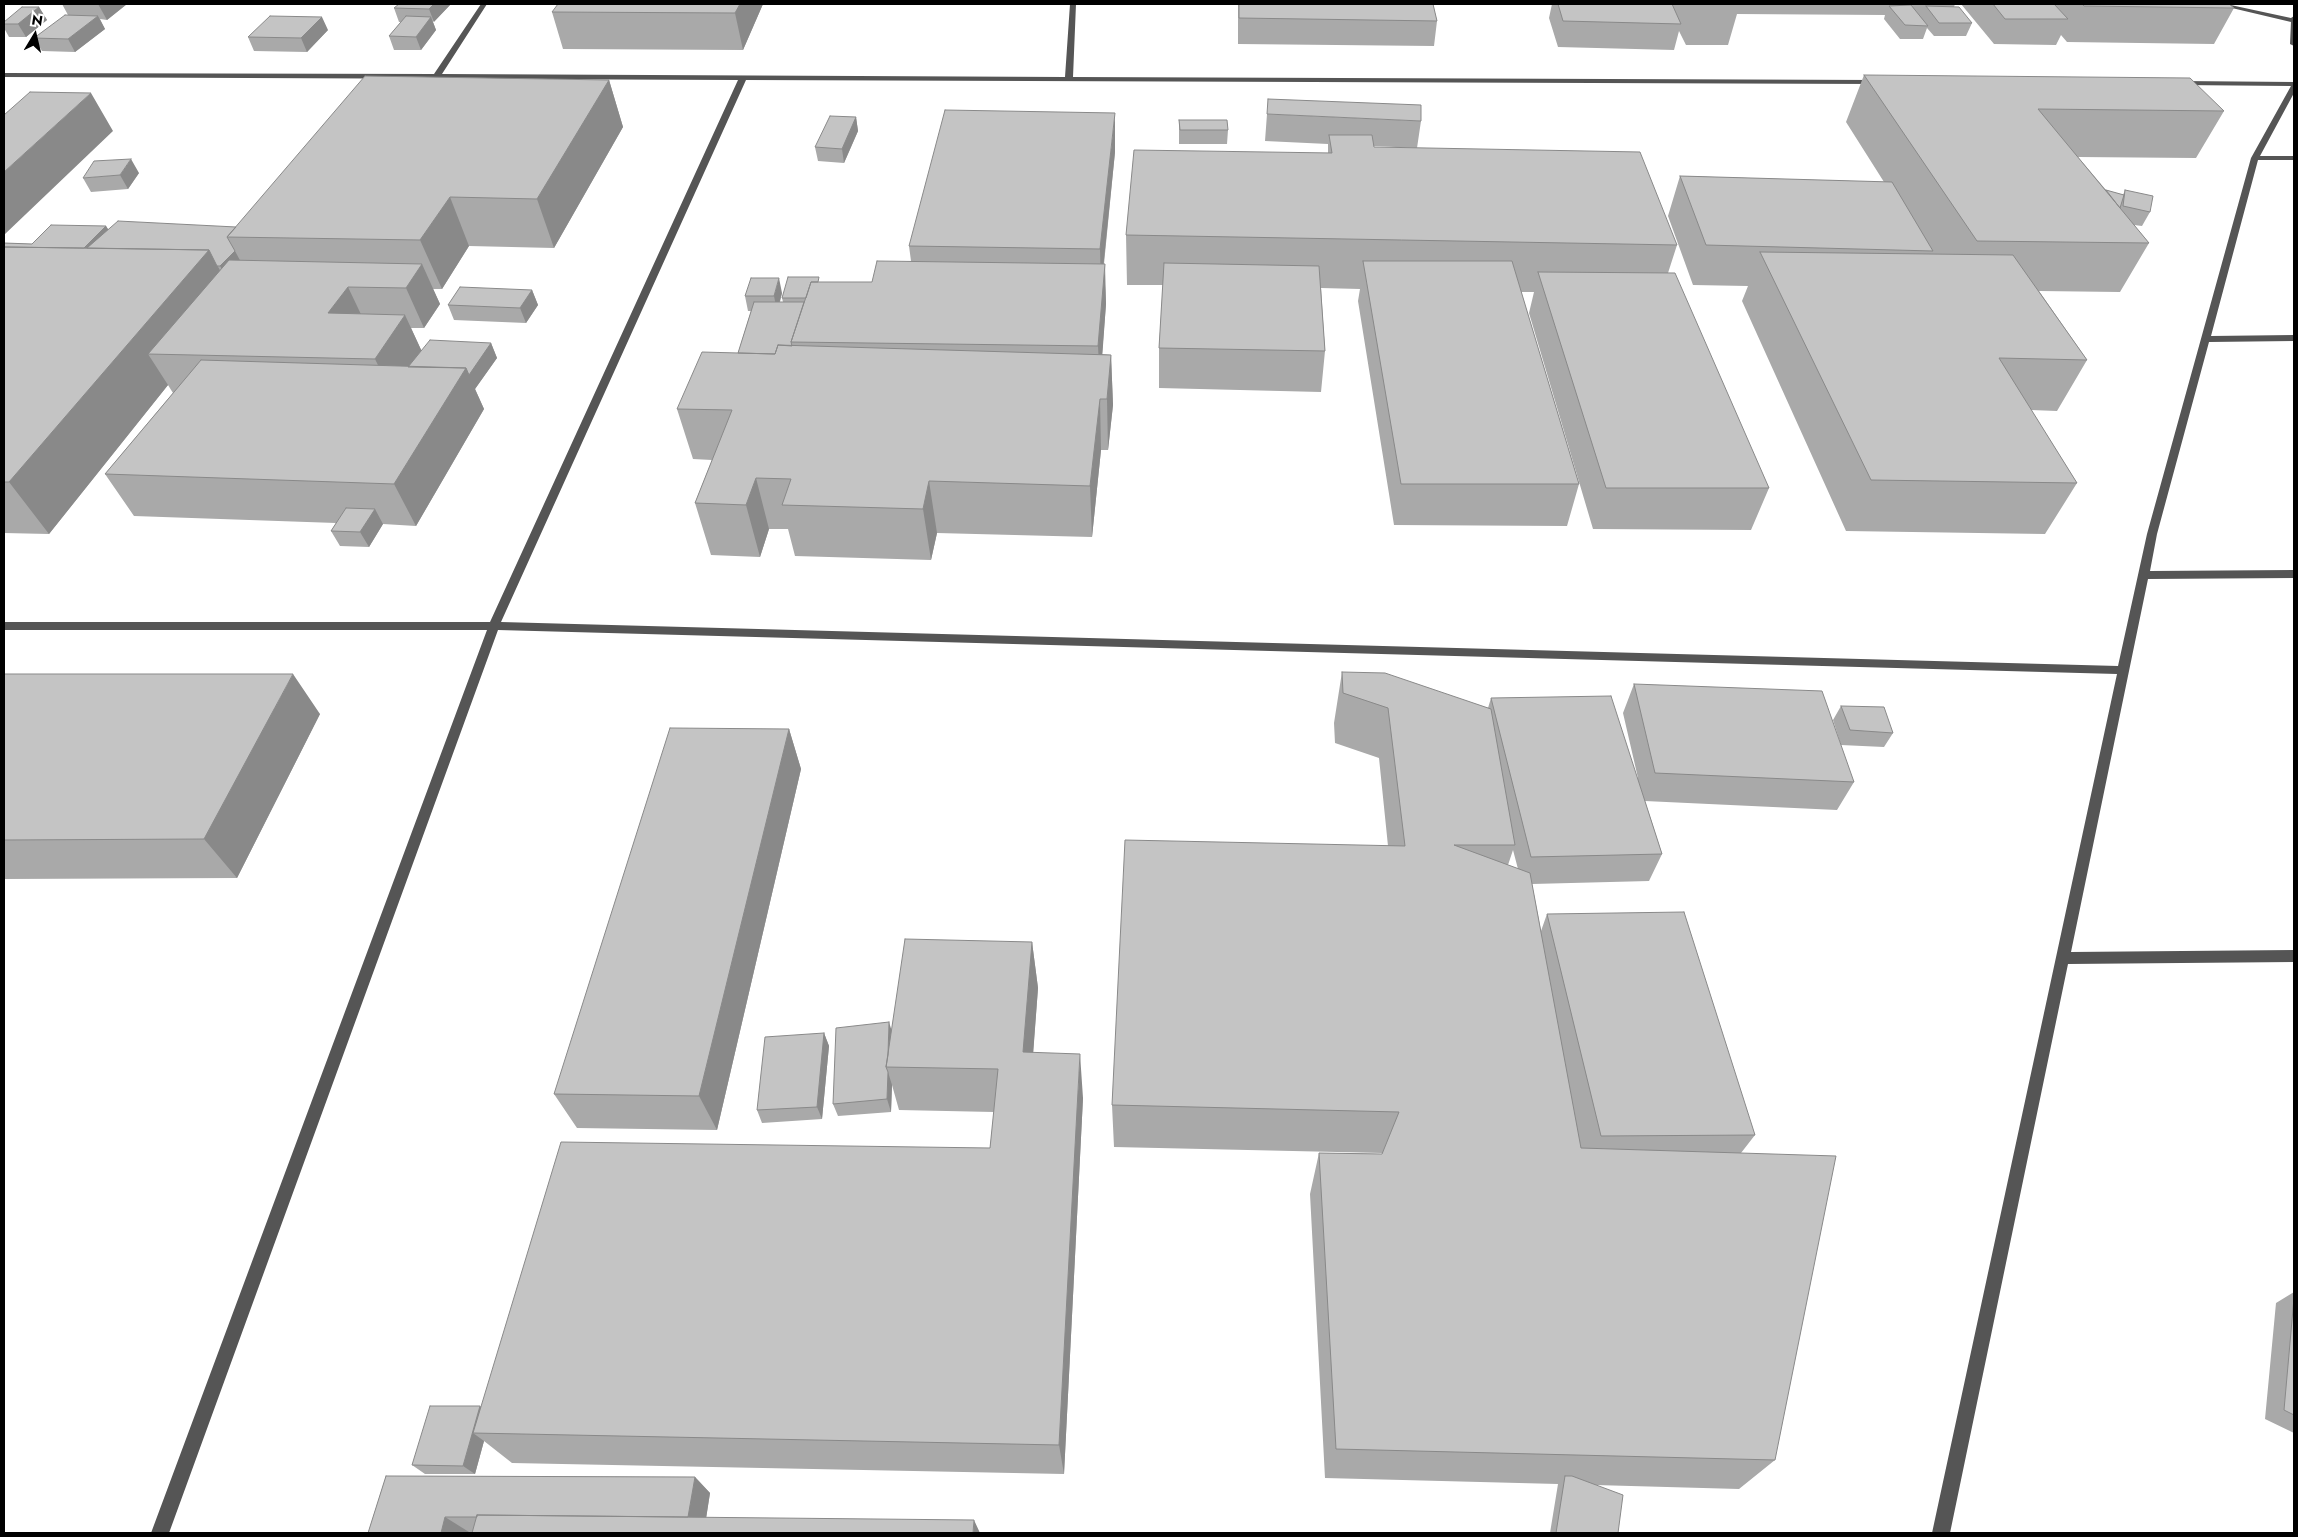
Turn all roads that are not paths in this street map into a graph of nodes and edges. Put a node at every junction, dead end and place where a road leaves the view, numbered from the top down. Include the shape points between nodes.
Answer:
1 (484, 4) edge
2 (1073, 4) edge
3 (2218, 4) edge
4 (2294, 20) edge
5 (2294, 44) edge
6 (4, 74) edge
7 (436, 76) junction
8 (743, 78) junction
9 (1069, 79) junction
10 (1886, 82) edge
11 (2175, 83) edge
12 (2294, 85) edge
13 (2255, 158) junction
14 (2294, 158) edge
15 (2294, 338) edge
16 (2206, 339) junction
17 (2294, 574) edge
18 (2143, 575) junction
19 (4, 626) edge
20 (494, 626) junction
21 (2123, 670) junction
22 (2294, 956) edge
23 (2062, 958) junction
24 (160, 1533) edge
25 (1941, 1533) edge

1 - 7 street
2 - 9 street
3 - 4 street
4 - 5 street
6 - 7 street
7 - 8 street
8 - 9 street
8 - 20 street
9 - 10 street
11 - 12 street
12 - 13 street
13 - 14 street
13 - 16 street
15 - 16 street
16 - 18 street
17 - 18 street
18 - 21 street
19 - 20 street
20 - 21 street
20 - 24 street
21 - 23 street
22 - 23 street
23 - 25 street

